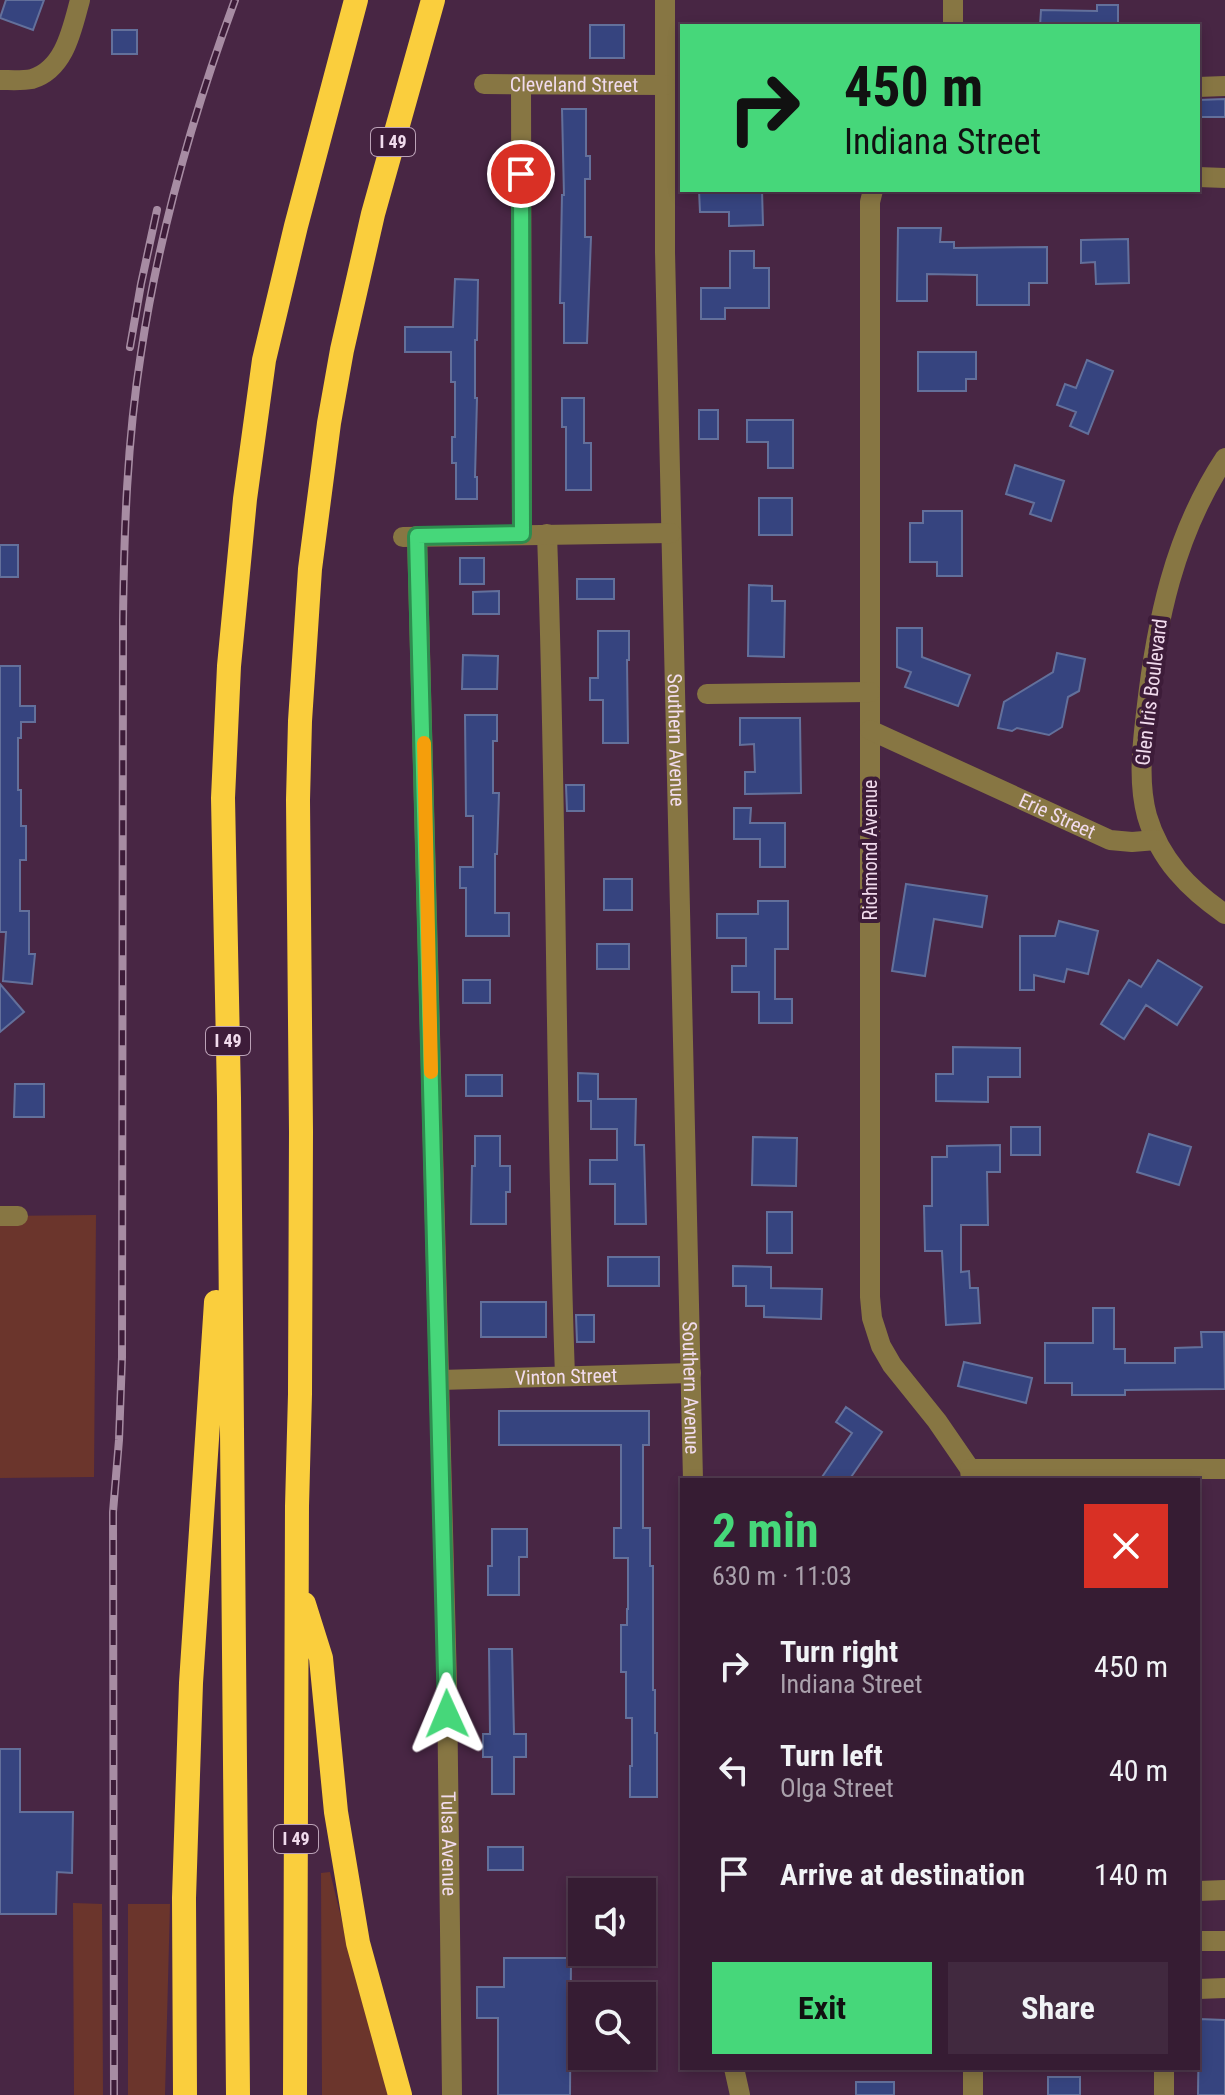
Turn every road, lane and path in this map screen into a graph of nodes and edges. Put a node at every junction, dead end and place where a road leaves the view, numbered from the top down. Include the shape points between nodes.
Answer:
1 (80, 0) edge
2 (356, 0) edge
3 (433, 0) edge
4 (665, 0) edge
5 (953, 0) edge
6 (953, 24) edge
7 (0, 80) edge
8 (484, 84) dead end
9 (521, 84) junction
10 (665, 85) junction
11 (1225, 86) edge
12 (1200, 87) edge
13 (1200, 177) edge
14 (1225, 178) edge
15 (872, 192) edge
16 (1225, 458) edge
17 (671, 533) junction
18 (522, 534) junction
19 (547, 534) junction
20 (870, 692) junction
21 (707, 694) dead end
22 (870, 730) junction
23 (1156, 840) junction
24 (1225, 914) edge
25 (229, 1097) junction
26 (691, 1373) junction
27 (565, 1376) junction
28 (440, 1380) junction
29 (1225, 1469) edge
30 (970, 1474) edge
31 (693, 1478) edge
32 (297, 1582) junction
33 (1225, 1890) edge
34 (1200, 1891) edge
35 (1200, 1941) edge
36 (1225, 1941) edge
37 (1225, 1988) edge
38 (1200, 1989) edge
39 (734, 2070) edge
40 (973, 2070) edge
41 (1164, 2070) edge
42 (185, 2095) edge
43 (238, 2095) edge
44 (295, 2095) edge
45 (400, 2095) edge
46 (452, 2095) edge
47 (740, 2095) edge
48 (973, 2095) edge
49 (1164, 2095) edge

1 - 7 street via 53,66 27,80
2 - 25 highway, I 49 via 264,360 245,499 223,798
3 - 32 highway, I 49 via 373,214 342,350 310,569 298,800
4 - 10 street, Southern Avenue
5 - 6 street
8 - 9 street, Cleveland Street
9 - 10 street, Cleveland Street
9 - 18 street
10 - 17 street, Southern Avenue
11 - 12 street
13 - 14 street
15 - 20 street, Richmond Avenue
16 - 23 street, Glen Iris Boulevard via 1190,522 1161,609 1141,776
17 - 19 street
17 - 26 street, Southern Avenue
18 - 19 street
18 - 28 street, Tulsa Avenue via 410,536
19 - 27 street
20 - 21 street
20 - 22 street, Richmond Avenue
22 - 23 street, Erie Street via 1110,840
22 - 30 street, Richmond Avenue via 872,1318 892,1365 937,1421
23 - 24 street via 1178,875
25 - 42 highway via 191,1683
25 - 43 highway, I 49
26 - 27 street, Vinton Street
26 - 31 street, Southern Avenue
27 - 28 street, Vinton Street
28 - 46 street, Tulsa Avenue
29 - 30 street
32 - 44 highway, I 49
32 - 45 highway via 321,1658 336,1812 358,1943
33 - 34 street
35 - 36 street
37 - 38 street
39 - 47 street
40 - 48 street
41 - 49 street

